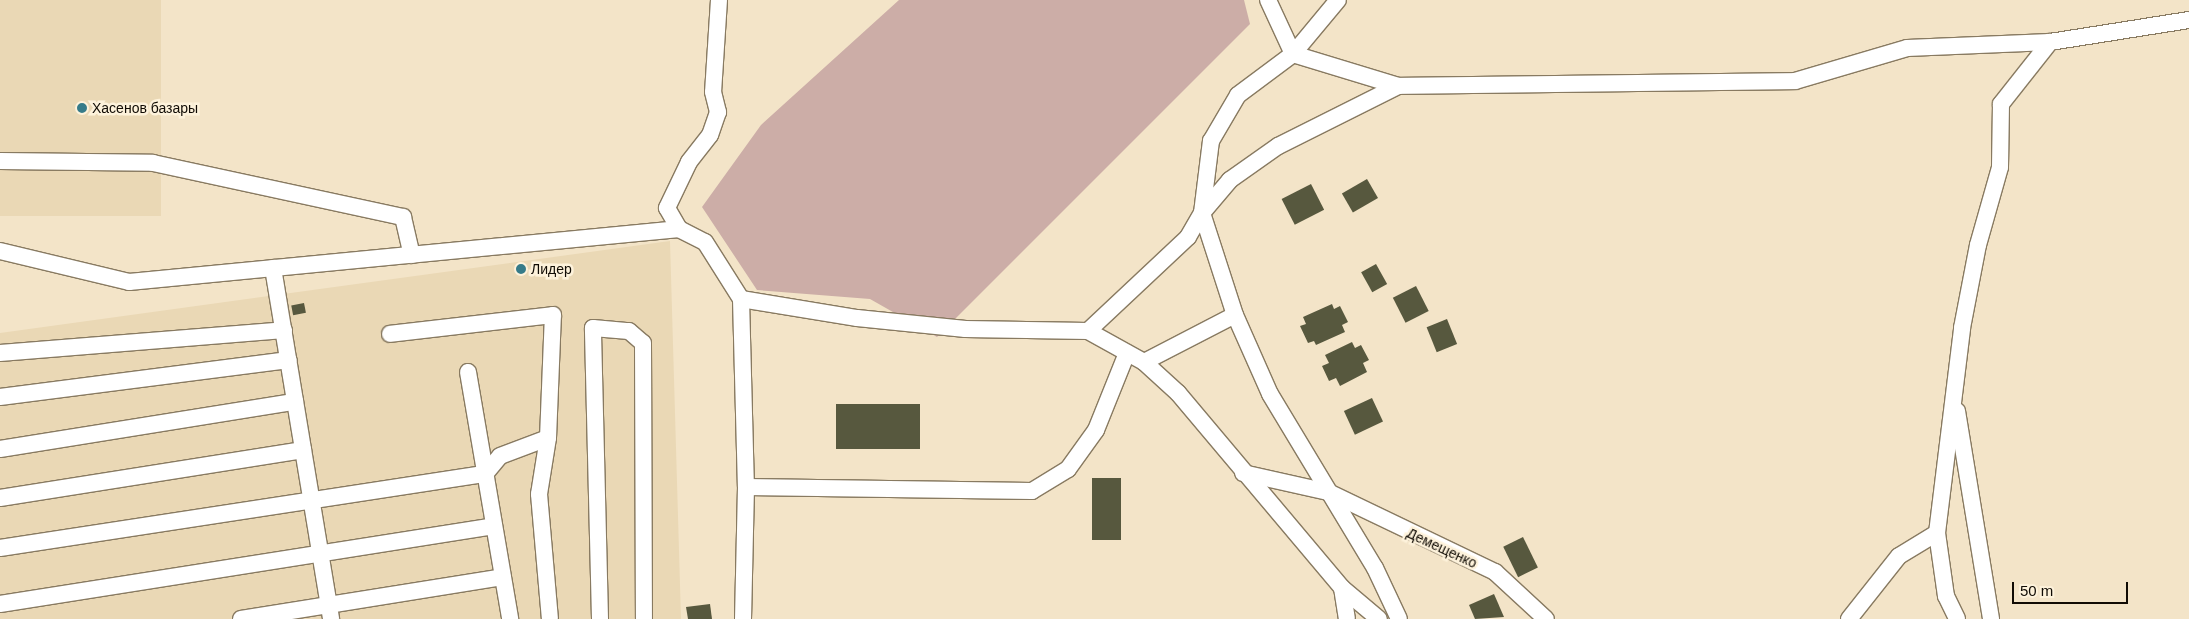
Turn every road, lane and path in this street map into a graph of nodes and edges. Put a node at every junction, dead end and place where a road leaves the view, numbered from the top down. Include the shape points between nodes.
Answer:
1 (719, 0) edge
2 (1268, 0) edge
3 (1338, 0) edge
4 (2189, 20) edge
5 (2050, 42) junction
6 (1293, 54) junction
7 (1398, 86) junction
8 (0, 161) edge
9 (1202, 213) junction
10 (679, 229) junction
11 (0, 251) edge
12 (412, 254) junction
13 (273, 268) junction
14 (741, 299) junction
15 (1235, 316) junction
16 (284, 330) junction
17 (1088, 331) junction
18 (390, 334) dead end
19 (0, 353) edge
20 (1127, 353) junction
21 (288, 360) junction
22 (1144, 362) junction
23 (468, 372) dead end
24 (0, 396) edge
25 (1955, 396) junction
26 (296, 402) junction
27 (548, 438) junction
28 (0, 449) edge
29 (303, 450) junction
30 (1243, 473) junction
31 (486, 474) junction
32 (746, 487) junction
33 (1328, 492) junction
34 (0, 498) edge
35 (312, 502) junction
36 (494, 526) junction
37 (1937, 533) junction
38 (0, 548) edge
39 (321, 554) junction
40 (503, 577) junction
41 (1342, 588) junction
42 (0, 604) edge
43 (330, 612) edge
44 (241, 619) edge
45 (510, 619) edge
46 (550, 619) edge
47 (600, 619) edge
48 (644, 619) edge
49 (743, 619) edge
50 (1347, 619) edge
51 (1379, 619) edge
52 (1399, 619) edge
53 (1546, 619) edge
54 (1849, 619) edge
55 (1958, 619) edge
56 (1992, 619) edge

1 - 10 street via 712,92 718,112 710,135 689,162 667,208
2 - 6 street
3 - 6 street
4 - 5 street
5 - 7 street via 1907,48 1795,81
5 - 25 street via 2001,104 2000,167 1978,245 1962,328
6 - 7 street
6 - 9 street via 1238,95 1211,141
7 - 9 street via 1278,146 1230,180
8 - 12 street via 153,163 404,217
9 - 15 street
9 - 17 street via 1188,237
10 - 12 street
10 - 14 street via 706,242
11 - 13 street via 129,282
12 - 13 street
13 - 16 street
14 - 17 street via 857,318 966,329
14 - 32 street
15 - 22 street
15 - 33 street via 1270,394
16 - 19 street
16 - 21 street
17 - 20 street
18 - 27 street via 553,315
20 - 22 street
20 - 32 street via 1096,430 1068,469 1032,491
21 - 24 street
21 - 26 street
22 - 30 street via 1178,392
23 - 31 street
25 - 37 street
25 - 56 street
26 - 28 street
26 - 29 street
27 - 31 street via 500,456
27 - 46 street via 539,494
29 - 34 street
29 - 35 street
30 - 33 street, Демещенко
30 - 41 street
31 - 35 street
31 - 36 street
32 - 49 street
33 - 52 street via 1375,568
33 - 53 street, Демещенко via 1495,572
35 - 38 street
35 - 39 street
36 - 39 street
36 - 40 street
37 - 54 street via 1899,556
37 - 55 street via 1946,596
39 - 42 street
39 - 43 street
40 - 43 street
40 - 45 street
41 - 50 street
41 - 51 street
43 - 44 street
47 - 48 street via 593,328 629,331 643,343

